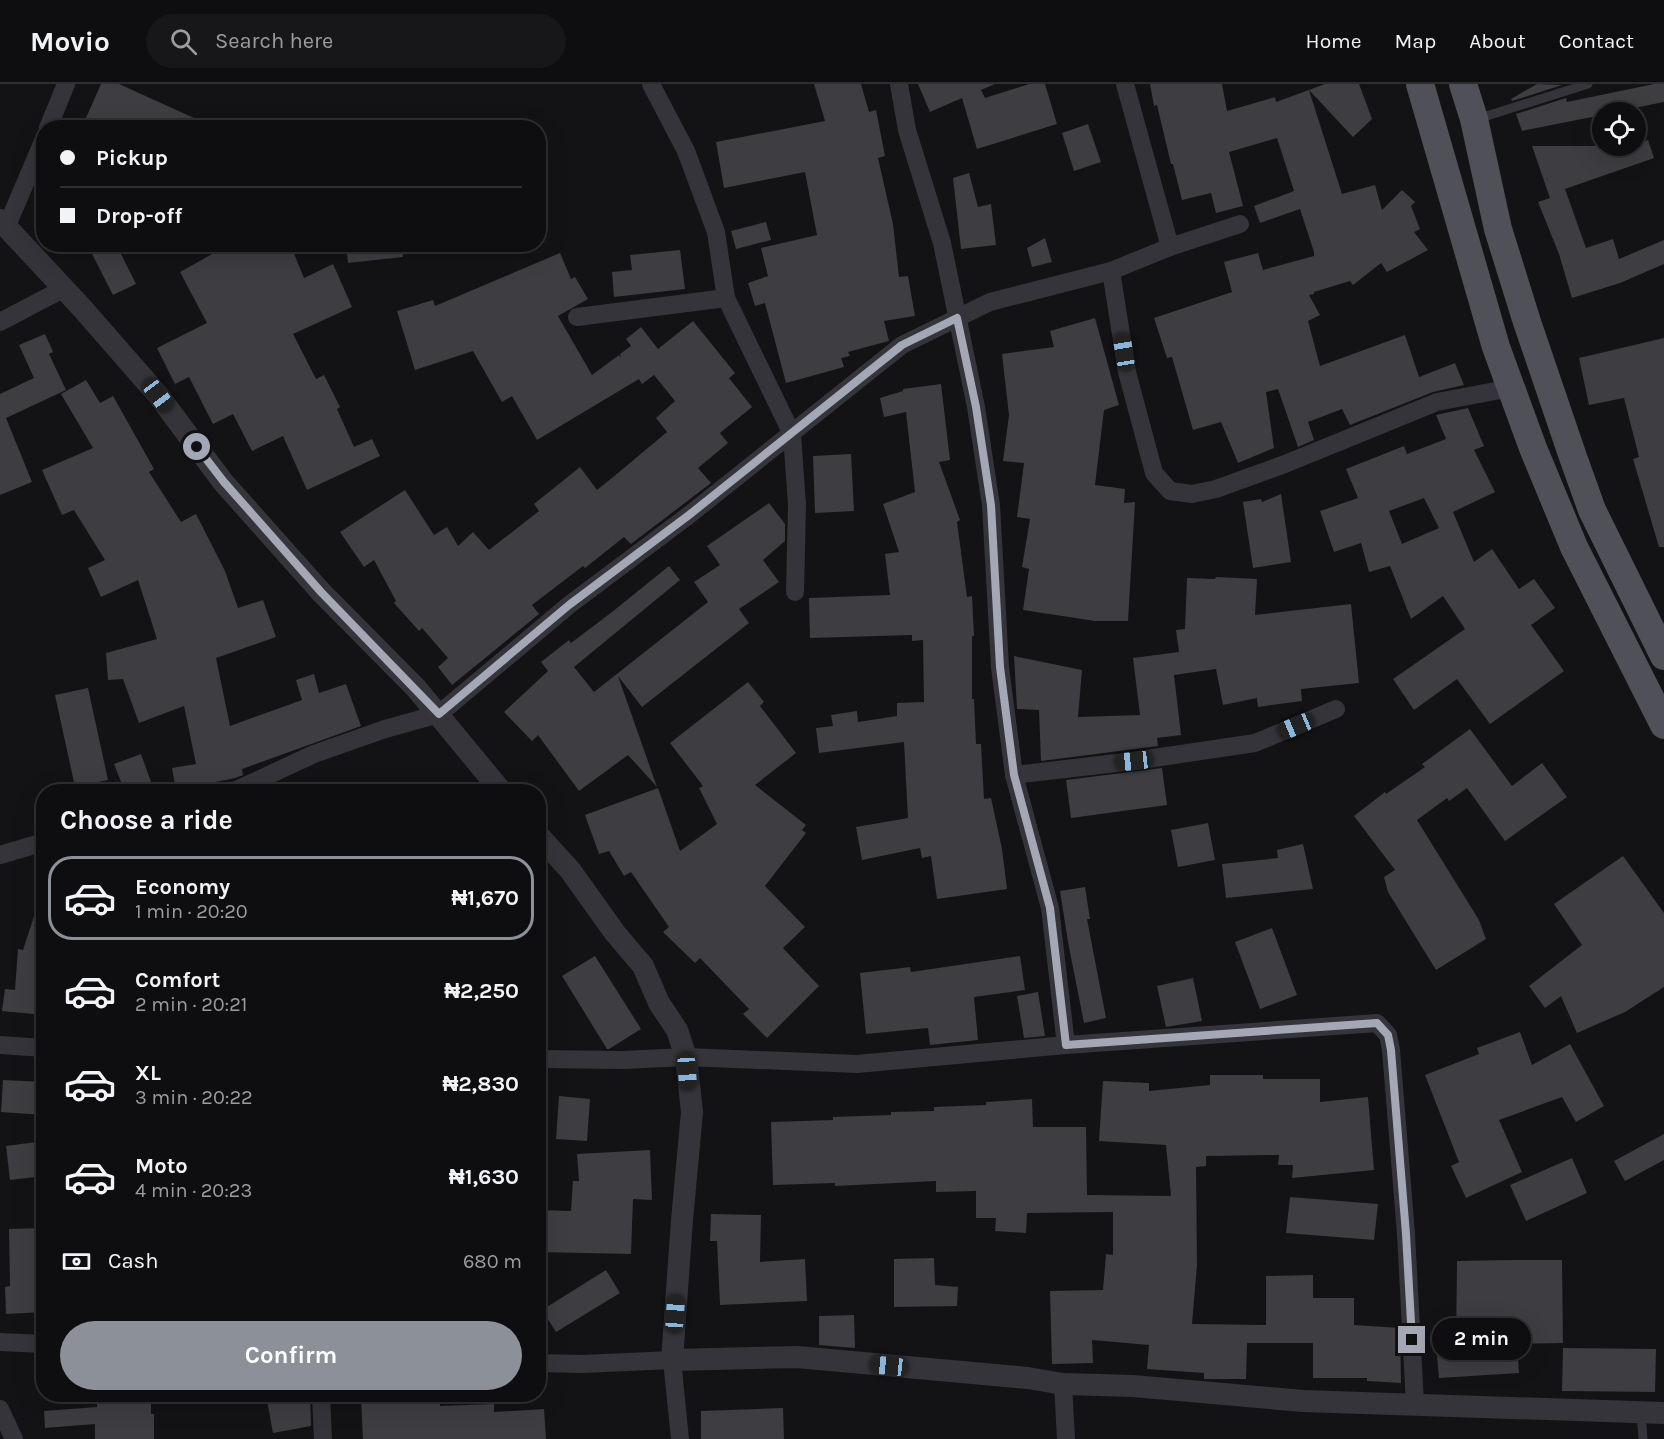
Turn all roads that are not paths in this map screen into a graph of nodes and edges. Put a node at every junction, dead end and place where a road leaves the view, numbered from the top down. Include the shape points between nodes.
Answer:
1 (66, 84) edge
2 (651, 84) edge
3 (899, 84) edge
4 (1125, 84) edge
5 (1420, 84) edge
6 (1463, 84) edge
7 (1588, 84) edge
8 (1474, 119) junction
9 (51, 120) edge
10 (36, 156) edge
11 (3, 224) edge
12 (1240, 224) dead end
13 (1170, 247) junction
14 (1111, 271) junction
15 (63, 289) junction
16 (726, 298) junction
17 (577, 317) dead end
18 (957, 318) junction
19 (0, 322) edge
20 (1511, 388) junction
21 (792, 434) junction
22 (795, 592) dead end
23 (1664, 656) edge
24 (1336, 710) dead end
25 (439, 714) junction
26 (1664, 725) edge
27 (1014, 775) junction
28 (249, 784) edge
29 (496, 784) edge
30 (36, 844) edge
31 (546, 844) edge
32 (0, 855) edge
33 (0, 1045) edge
34 (1066, 1045) junction
35 (36, 1047) edge
36 (686, 1057) junction
37 (546, 1059) edge
38 (0, 1342) edge
39 (36, 1344) edge
40 (672, 1360) junction
41 (546, 1363) edge
42 (1063, 1384) junction
43 (321, 1402) edge
44 (1415, 1404) junction
45 (0, 1409) edge
46 (1641, 1412) junction
47 (1664, 1413) edge
48 (14, 1439) edge
49 (323, 1439) edge
50 (680, 1439) edge
51 (1066, 1439) edge
52 (1642, 1439) edge

1 - 9 street
2 - 16 street via 686,151 716,232
3 - 18 street via 907,130 942,243
4 - 13 street
5 - 20 main road
6 - 8 main road
7 - 8 lane
8 - 23 main road via 1497,229 1573,457 1592,510
10 - 11 street
11 - 15 street
12 - 13 street
13 - 14 street
14 - 18 street via 990,302
14 - 20 street via 1127,372 1154,473 1170,491 1192,494 1216,489 1437,402
15 - 19 street
15 - 25 street via 158,395 231,490 321,592
16 - 17 street
16 - 21 street
18 - 21 street via 902,345
18 - 27 street via 991,505 1000,667
20 - 26 main road via 1574,547
21 - 22 street via 797,506
21 - 25 street via 569,605
24 - 27 street via 1255,743
25 - 28 street via 314,754
25 - 29 street
27 - 34 street via 1050,908
30 - 32 street
31 - 36 street via 643,966 659,1003 677,1030
33 - 35 street
34 - 36 street via 857,1064
34 - 44 street via 1377,1023 1388,1035 1391,1050
36 - 37 street
36 - 40 street via 692,1112
38 - 39 street
40 - 41 street
40 - 42 street via 797,1357
40 - 50 street
42 - 44 street via 1303,1401
42 - 51 street
43 - 49 street
44 - 46 street
45 - 48 street
46 - 47 street
46 - 52 lane

